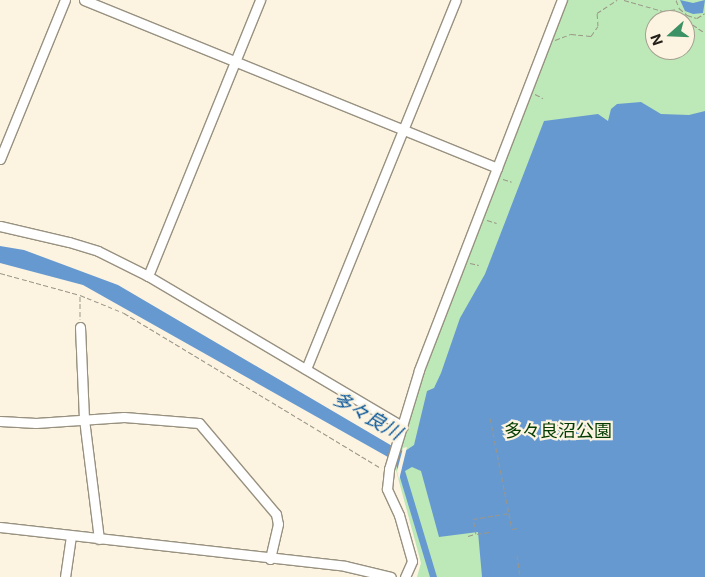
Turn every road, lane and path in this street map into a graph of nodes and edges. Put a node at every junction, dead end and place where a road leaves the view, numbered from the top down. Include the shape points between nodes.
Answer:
1 (65, 0) edge
2 (84, 0) edge
3 (260, 0) edge
4 (456, 0) edge
5 (617, 0) edge
6 (624, 0) edge
7 (676, 0) edge
8 (558, 2) edge
9 (679, 8) junction
10 (659, 10) edge
11 (668, 10) edge
12 (705, 13) edge
13 (555, 40) dead end
14 (235, 61) junction
15 (534, 94) dead end
16 (544, 98) dead end
17 (403, 129) junction
18 (0, 159) edge
19 (497, 168) junction
20 (502, 179) dead end
21 (512, 182) dead end
22 (487, 220) dead end
23 (497, 223) dead end
24 (0, 226) edge
25 (470, 263) dead end
26 (479, 266) dead end
27 (0, 273) edge
28 (148, 276) junction
29 (80, 295) junction
30 (80, 327) joint
31 (306, 369) junction
32 (490, 418) dead end
33 (84, 419) junction
34 (0, 421) edge
35 (403, 427) junction
36 (388, 471) junction
37 (509, 513) junction
38 (0, 527) edge
39 (519, 528) dead end
40 (489, 532) dead end
41 (476, 534) junction
42 (70, 536) junction
43 (468, 536) dead end
44 (99, 539) junction
45 (517, 555) dead end
46 (270, 559) junction
47 (65, 577) edge
48 (391, 577) edge
49 (405, 577) edge
50 (520, 577) edge

1 - 18 street
2 - 14 street
3 - 14 street
4 - 17 street
5 - 13 path via 597,13 598,26 591,36 571,34
6 - 10 path
7 - 9 path
8 - 19 street
9 - 11 path
9 - 12 path via 692,17
14 - 17 street
14 - 28 street
15 - 16 path
17 - 19 street
17 - 31 street
19 - 35 street via 423,361
20 - 21 path
22 - 23 path
24 - 28 street via 69,242
25 - 26 path
27 - 29 path
28 - 31 street
29 - 30 path
29 - 36 path via 124,313
30 - 33 street
31 - 35 street
32 - 37 path
33 - 34 street via 36,423
33 - 44 street
33 - 46 street via 133,417 199,423 276,514 278,524
35 - 36 street
36 - 49 street via 387,489 399,515 411,557 412,566
37 - 39 path via 512,529
37 - 41 path via 473,519
38 - 42 street
40 - 41 path
41 - 43 path
42 - 44 street
42 - 47 street
44 - 46 street
45 - 50 path
46 - 48 street via 345,566

